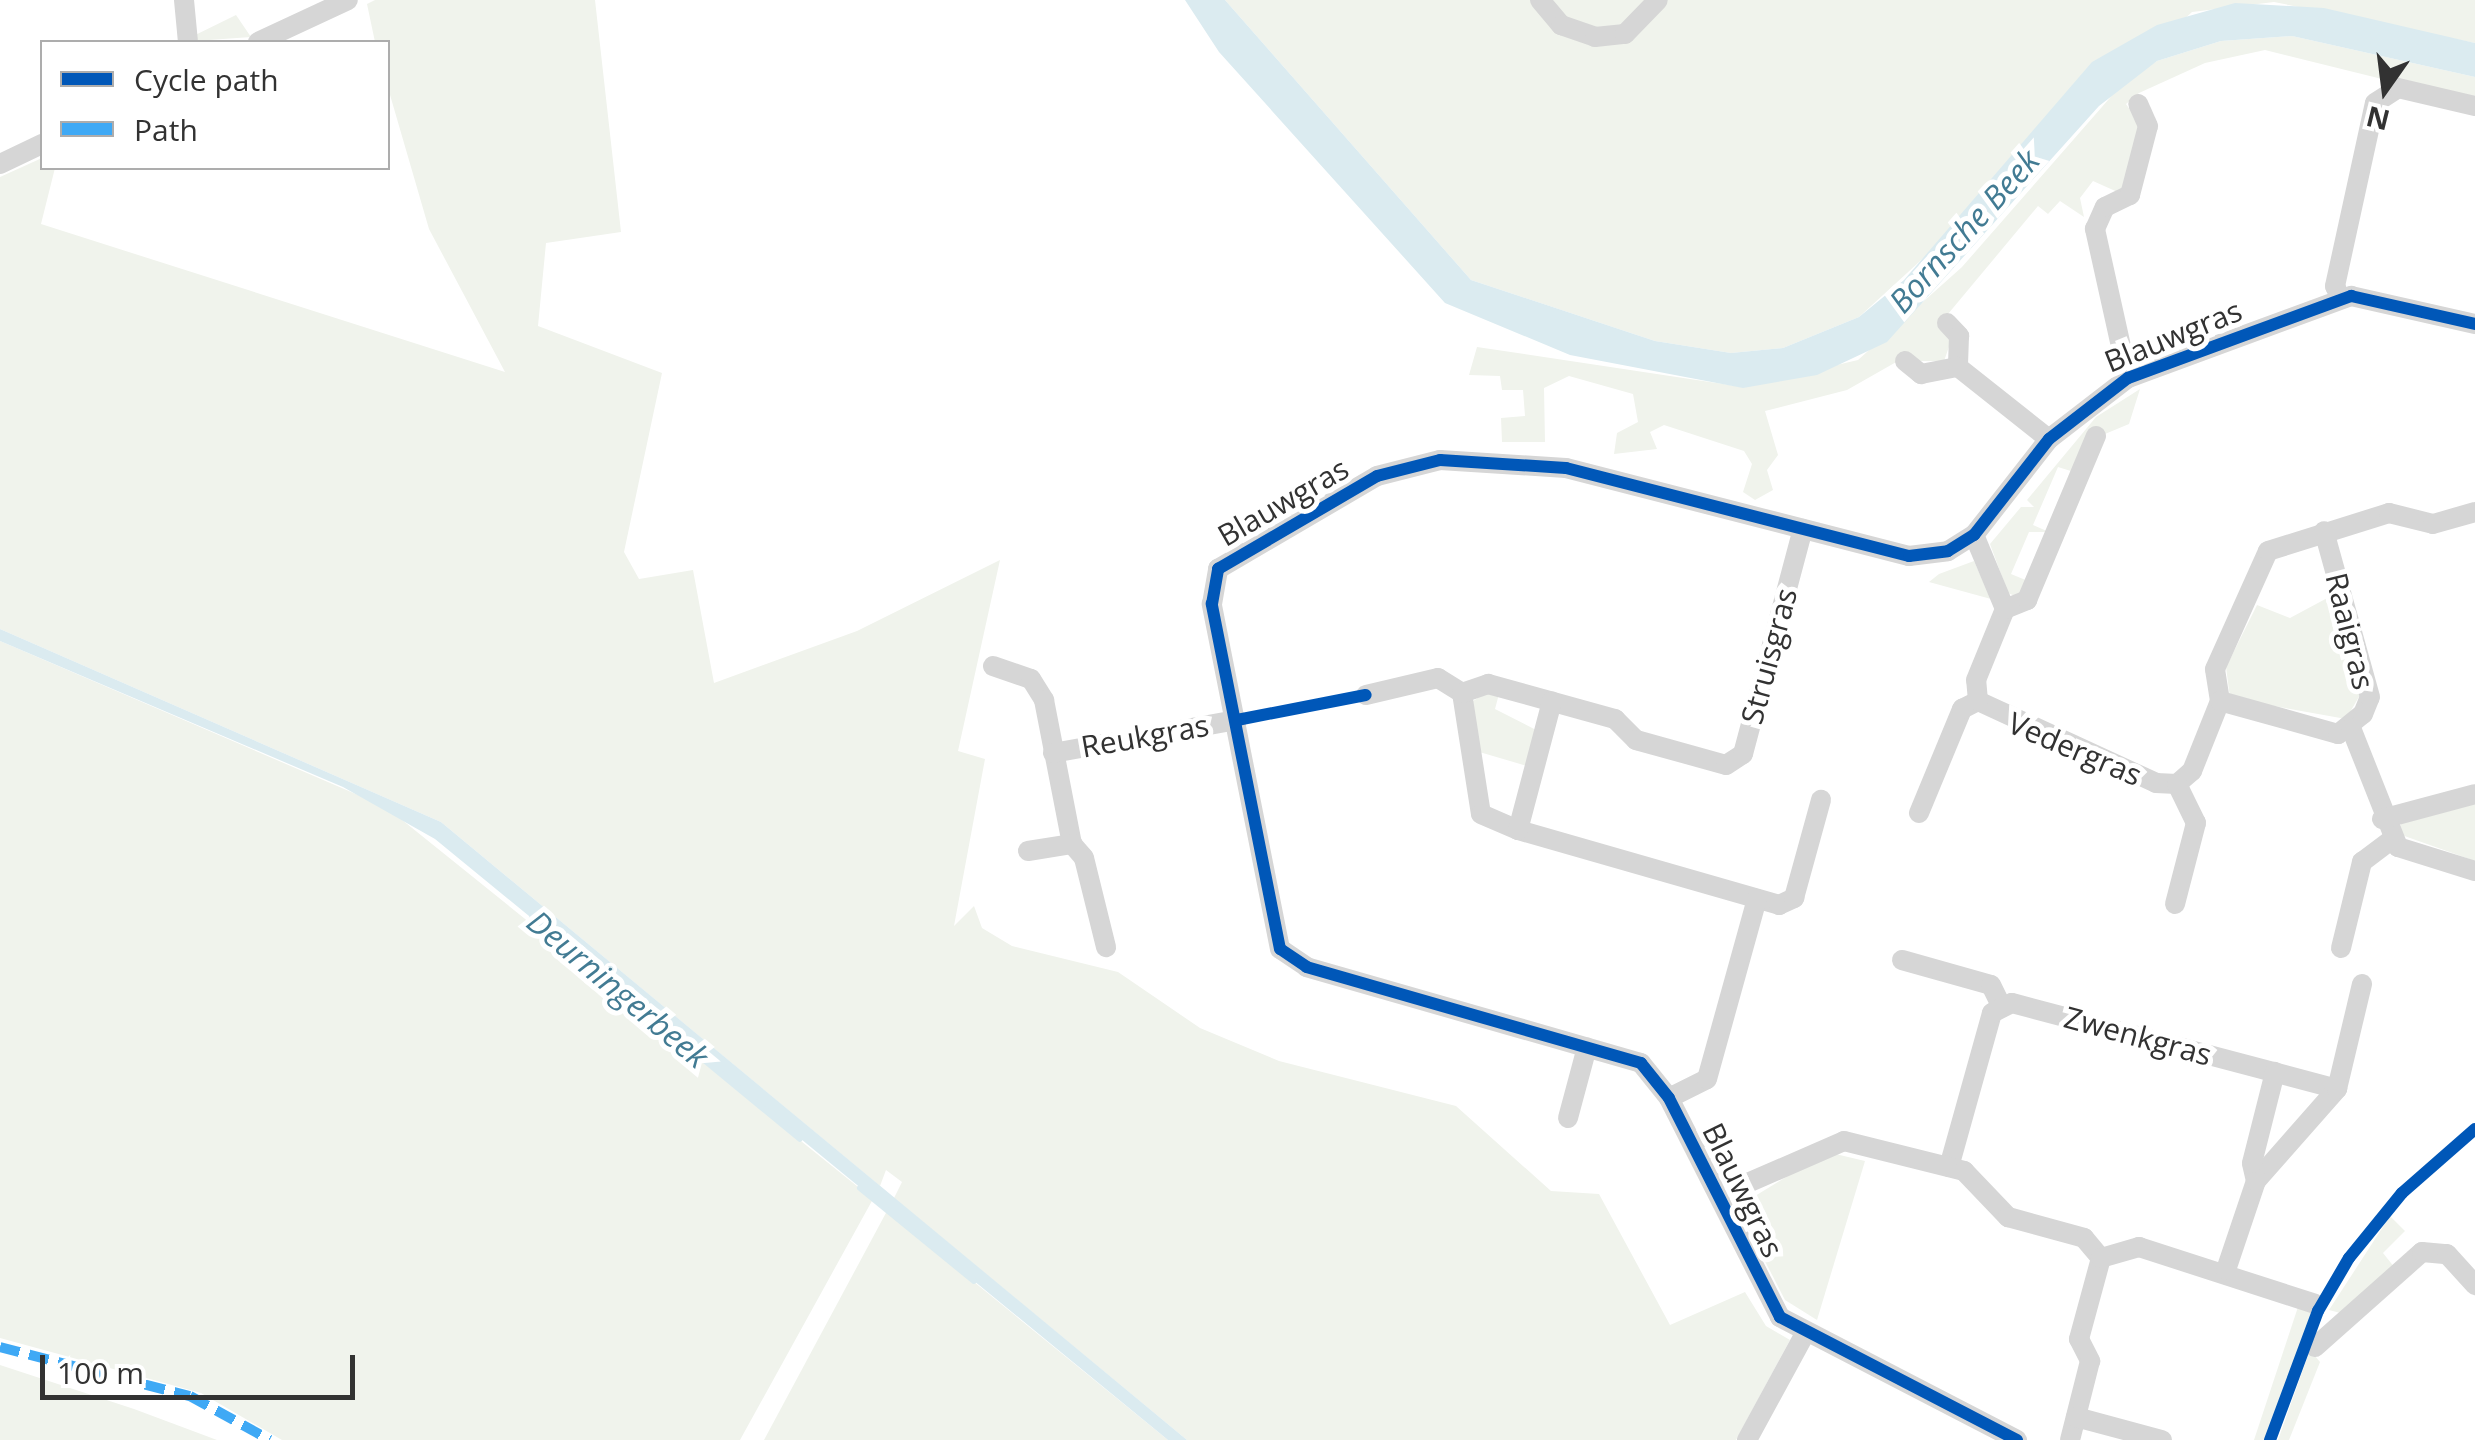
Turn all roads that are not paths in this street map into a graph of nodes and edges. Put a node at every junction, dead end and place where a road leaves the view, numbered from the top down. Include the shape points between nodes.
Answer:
1 (184, 0) edge
2 (348, 0) edge
3 (1540, 0) edge
4 (1658, 0) edge
5 (188, 40) edge
6 (262, 40) edge
7 (2138, 104) dead end
8 (2475, 106) edge
9 (40, 145) edge
10 (0, 164) edge
11 (2341, 299) junction
12 (1948, 323) dead end
13 (2475, 324) edge
14 (1906, 361) dead end
15 (1958, 367) junction
16 (2128, 378) junction
17 (2096, 436) dead end
18 (2050, 439) junction
19 (2475, 512) edge
20 (1803, 528) junction
21 (2324, 531) junction
22 (1974, 535) junction
23 (2005, 609) junction
24 (992, 666) dead end
25 (1462, 694) junction
26 (1366, 695) dead end
27 (1552, 701) junction
28 (1978, 701) junction
29 (2220, 701) junction
30 (1236, 720) junction
31 (2351, 728) junction
32 (1053, 753) junction
33 (2177, 784) junction
34 (2475, 794) edge
35 (1821, 800) dead end
36 (1920, 813) dead end
37 (2387, 829) junction
38 (1518, 830) junction
39 (1072, 844) junction
40 (1028, 851) dead end
41 (2475, 871) edge
42 (1756, 899) junction
43 (2175, 904) dead end
44 (1106, 947) dead end
45 (2342, 948) dead end
46 (1902, 960) dead end
47 (2362, 984) dead end
48 (2002, 1008) junction
49 (1588, 1047) junction
50 (2275, 1072) junction
51 (2337, 1089) junction
52 (1669, 1098) junction
53 (1568, 1118) dead end
54 (1949, 1166) junction
55 (2256, 1182) junction
56 (1720, 1195) junction
57 (2101, 1258) junction
58 (2226, 1270) junction
59 (2475, 1284) edge
60 (2316, 1304) dead end
61 (1806, 1332) junction
62 (2315, 1347) dead end
63 (2076, 1417) junction
64 (1748, 1440) edge
65 (2017, 1440) edge
66 (2070, 1440) edge
67 (2162, 1440) edge

1 - 5 street
2 - 6 street
3 - 4 street via 1561,25 1595,37 1624,34
7 - 16 street via 2148,126 2130,195 2105,207 2094,230
8 - 11 street via 2398,88 2376,103 2336,286
9 - 10 street
11 - 13 street, Blauwgras via 2366,296
11 - 16 street, Blauwgras
12 - 15 street via 1959,336
14 - 15 street via 1921,374
15 - 18 street
16 - 18 street, Blauwgras
17 - 23 street, Vedergras via 2027,600
18 - 22 street, Blauwgras
19 - 21 street, Vedergras via 2433,524 2389,513
20 - 22 street, Blauwgras via 1909,556
20 - 27 street, Struisgras via 1741,757 1726,766 1654,745 1615,719
20 - 30 street, Blauwgras via 1566,468 1406,464 1218,568 1212,604
21 - 29 street, Vedergras via 2278,543 2262,558 2215,669
21 - 31 street, Raaigras via 2370,697
22 - 23 street
23 - 28 street, Vedergras via 1976,680
24 - 32 street, Reukgras via 1031,679
25 - 26 street, Struisgras via 1438,678
25 - 27 street, Struisgras via 1488,684
25 - 38 street via 1481,814
27 - 38 street
28 - 33 street, Vedergras via 2156,783
28 - 36 street, Vedergras via 1962,709
29 - 31 street, Raaigras via 2338,734
29 - 33 street, Vedergras via 2192,771
30 - 32 street, Reukgras
30 - 49 street, Blauwgras via 1280,949 1307,967
31 - 37 street, Raaigras
32 - 39 street, Reukgras
33 - 43 street, Vedergras via 2196,823
34 - 37 street
35 - 42 street via 1794,898
37 - 41 street via 2408,853
37 - 45 street via 2362,862
38 - 42 street
39 - 40 street
39 - 44 street, Reukgras via 1084,858
42 - 52 street via 1707,1078
46 - 48 street, Zwenkgras via 1991,985
47 - 51 street
48 - 50 street, Zwenkgras
48 - 54 street via 1992,1013
49 - 52 street, Blauwgras via 1641,1063
49 - 53 street
50 - 51 street, Zwenkgras
50 - 55 street via 2252,1164
51 - 55 street
52 - 56 street, Blauwgras
54 - 56 street via 1832,1140
54 - 57 street via 2008,1217 2084,1238
55 - 58 street
56 - 61 street, Blauwgras via 1770,1304
57 - 58 street via 2139,1246
57 - 63 street via 2079,1339 2090,1361
58 - 60 street
59 - 62 street via 2447,1254 2422,1252
61 - 64 street
61 - 65 street, Blauwgras
63 - 66 street
63 - 67 street

